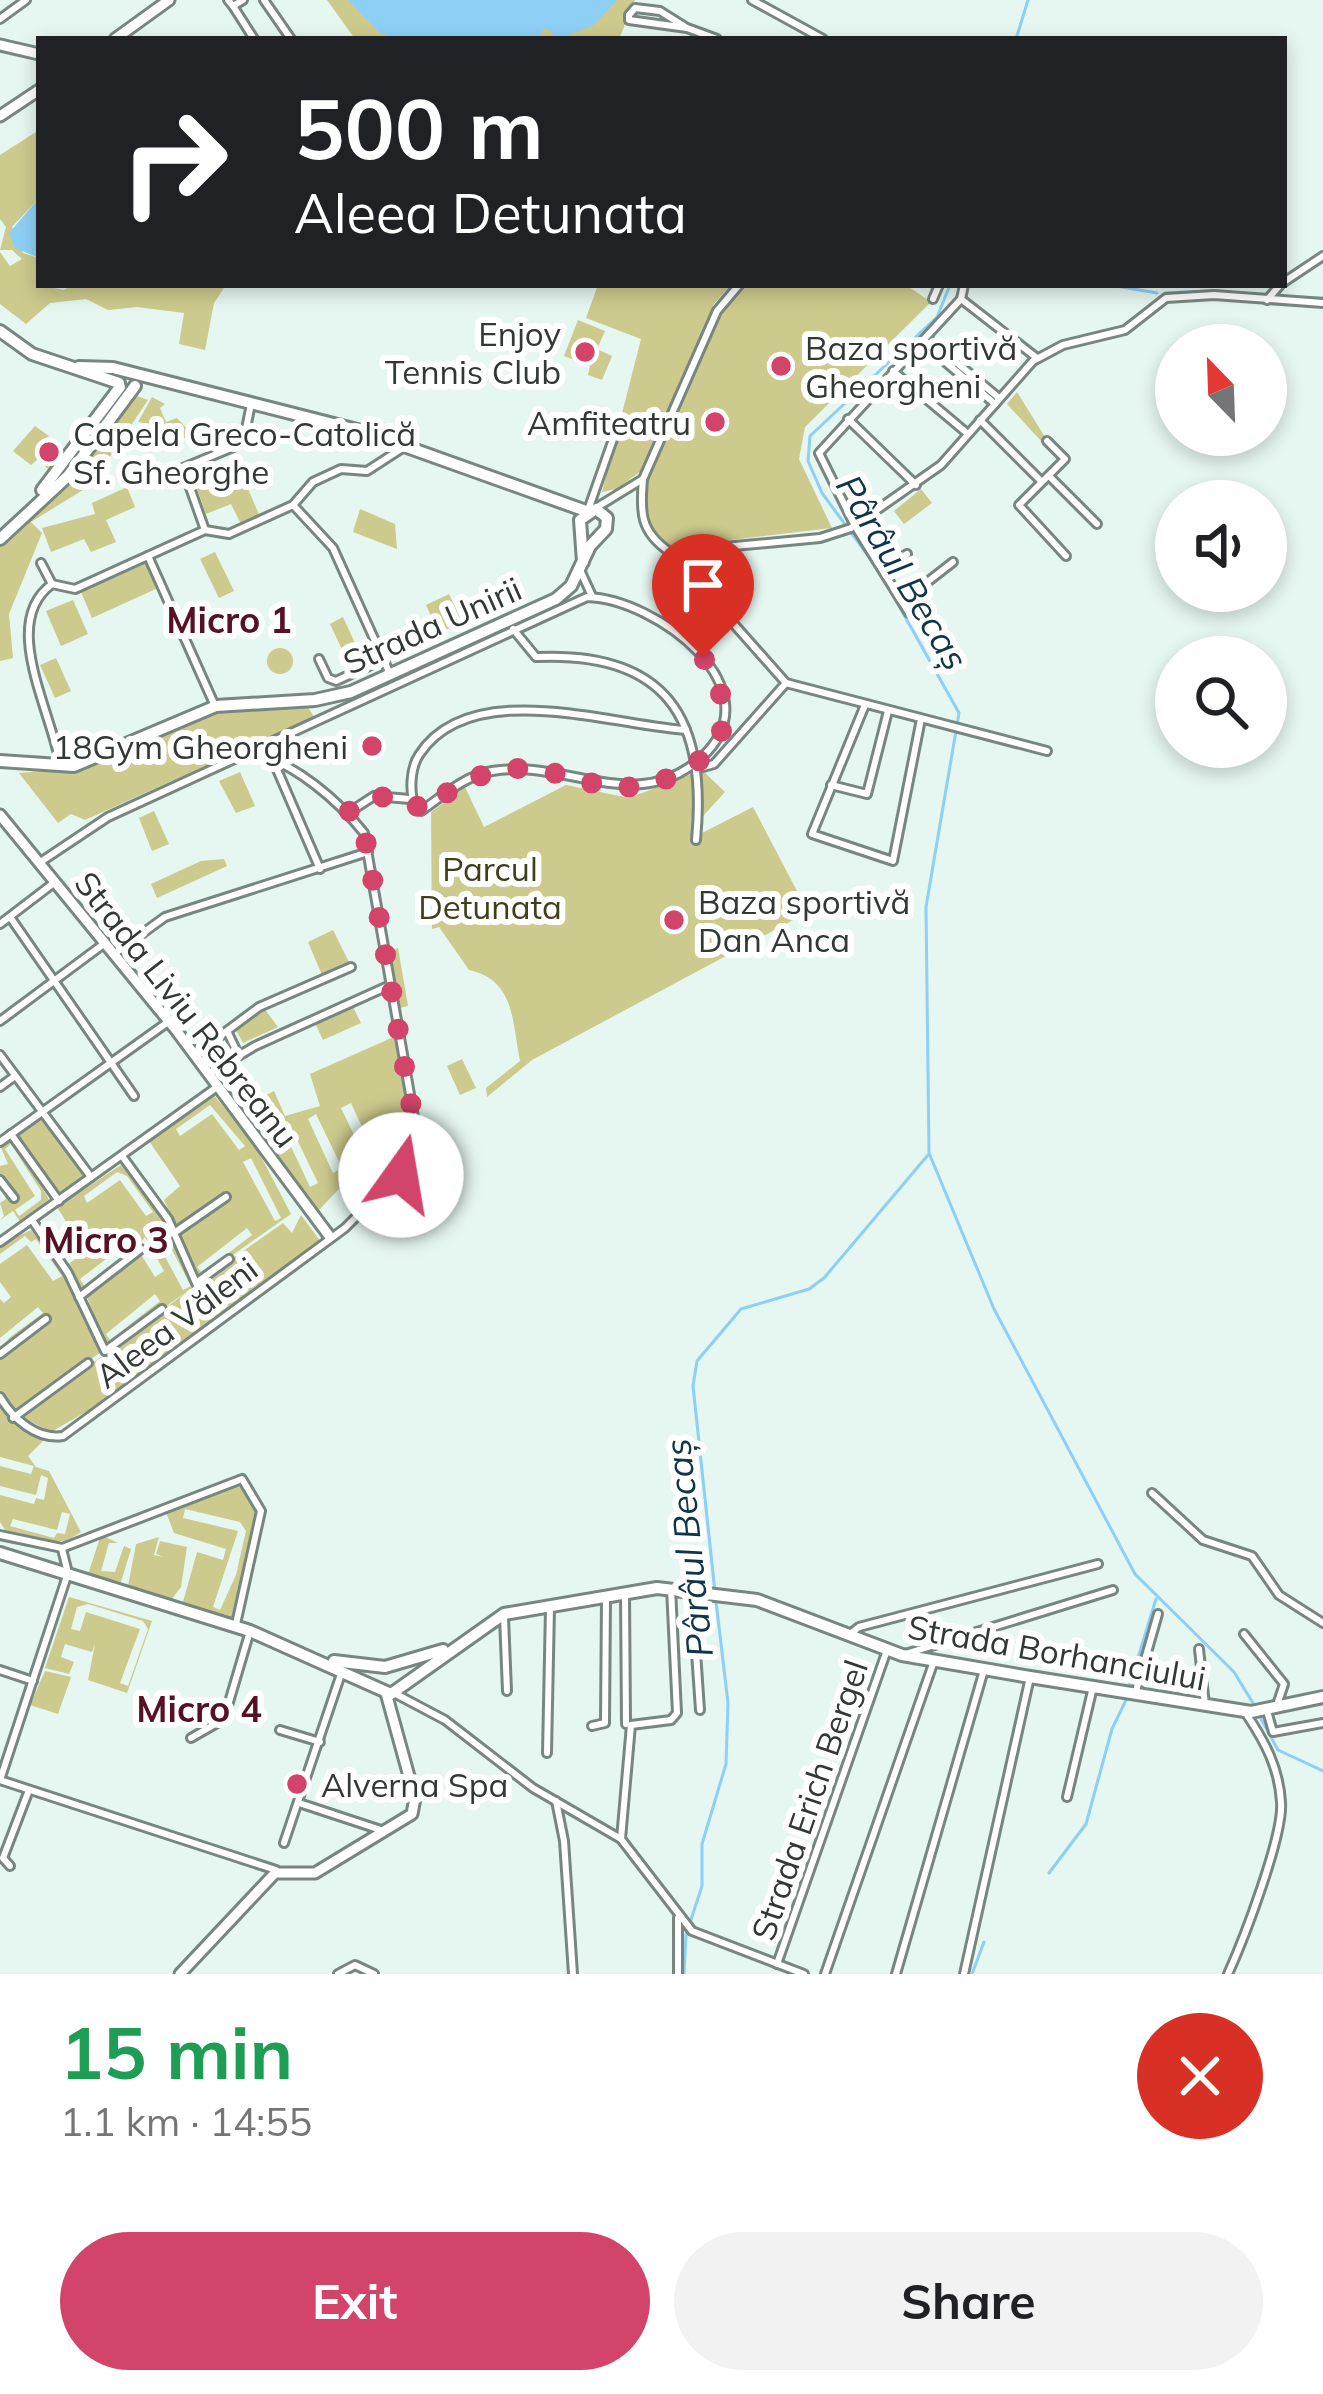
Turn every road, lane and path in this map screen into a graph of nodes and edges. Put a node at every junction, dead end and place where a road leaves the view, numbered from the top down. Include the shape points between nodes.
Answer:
1 (26, 0) edge
2 (169, 0) edge
3 (243, 0) edge
4 (264, 0) edge
5 (752, 0) edge
6 (230, 3) edge
7 (0, 19) edge
8 (687, 28) junction
9 (119, 36) edge
10 (252, 36) edge
11 (289, 36) edge
12 (705, 36) edge
13 (818, 36) edge
14 (0, 45) edge
15 (36, 53) edge
16 (36, 92) edge
17 (0, 116) edge
18 (1323, 256) edge
19 (1287, 281) edge
20 (737, 288) edge
21 (938, 288) edge
22 (963, 288) edge
23 (1278, 288) edge
24 (961, 298) junction
25 (933, 299) dead end
26 (1267, 300) junction
27 (1323, 303) edge
28 (0, 331) edge
29 (931, 345) dead end
30 (1037, 358) junction
31 (892, 371) junction
32 (128, 382) junction
33 (997, 401) junction
34 (251, 404) junction
35 (848, 419) junction
36 (980, 420) junction
37 (618, 425) dead end
38 (968, 434) junction
39 (1047, 441) dead end
40 (404, 447) junction
41 (643, 479) junction
42 (1045, 479) junction
43 (916, 485) junction
44 (619, 496) junction
45 (556, 504) junction
46 (293, 505) junction
47 (639, 507) junction
48 (590, 509) junction
49 (607, 518) junction
50 (1097, 524) dead end
51 (580, 526) junction
52 (850, 528) junction
53 (0, 530) edge
54 (205, 530) junction
55 (598, 535) junction
56 (0, 539) edge
57 (670, 552) junction
58 (907, 554) dead end
59 (148, 556) junction
60 (1066, 556) dead end
61 (953, 562) dead end
62 (40, 563) dead end
63 (581, 566) junction
64 (884, 570) junction
65 (52, 584) junction
66 (592, 596) junction
67 (21, 601) dead end
68 (903, 601) junction
69 (909, 613) dead end
70 (513, 628) junction
71 (319, 658) dead end
72 (384, 658) junction
73 (21, 673) dead end
74 (390, 674) junction
75 (786, 683) junction
76 (315, 700) junction
77 (865, 704) junction
78 (216, 706) junction
79 (888, 711) junction
80 (317, 718) junction
81 (921, 719) junction
82 (686, 730) junction
83 (252, 751) junction
84 (1047, 751) dead end
85 (272, 758) junction
86 (3, 763) edge
87 (697, 765) junction
88 (61, 767) junction
89 (831, 785) junction
90 (412, 800) junction
91 (348, 813) junction
92 (0, 815) edge
93 (696, 840) dead end
94 (368, 852) junction
95 (39, 863) junction
96 (320, 869) junction
97 (56, 882) junction
98 (10, 916) junction
99 (0, 924) edge
100 (105, 943) junction
101 (114, 954) junction
102 (351, 967) dead end
103 (54, 980) junction
104 (389, 986) junction
105 (169, 1021) junction
106 (0, 1022) edge
107 (228, 1034) junction
108 (194, 1054) junction
109 (238, 1054) junction
110 (0, 1055) edge
111 (112, 1064) junction
112 (208, 1074) junction
113 (15, 1076) junction
114 (0, 1087) edge
115 (217, 1087) junction
116 (134, 1096) dead end
117 (42, 1111) junction
118 (11, 1134) junction
119 (0, 1142) edge
120 (122, 1156) junction
121 (401, 1171) junction
122 (91, 1178) junction
123 (0, 1180) edge
124 (226, 1197) dead end
125 (379, 1197) junction
126 (14, 1198) dead end
127 (59, 1201) junction
128 (32, 1220) junction
129 (174, 1233) junction
130 (330, 1237) junction
131 (0, 1242) edge
132 (141, 1249) dead end
133 (229, 1259) dead end
134 (80, 1297) junction
135 (162, 1310) dead end
136 (46, 1319) dead end
137 (0, 1354) edge
138 (88, 1363) dead end
139 (0, 1397) edge
140 (13, 1418) junction
141 (1152, 1492) dead end
142 (0, 1535) edge
143 (62, 1548) junction
144 (0, 1553) edge
145 (1098, 1564) dead end
146 (68, 1573) junction
147 (670, 1588) junction
148 (692, 1590) junction
149 (1113, 1590) dead end
150 (625, 1591) junction
151 (607, 1594) junction
152 (550, 1604) junction
153 (504, 1614) junction
154 (1157, 1614) dead end
155 (1323, 1623) edge
156 (235, 1626) junction
157 (480, 1630) junction
158 (250, 1631) junction
159 (1244, 1634) dead end
160 (849, 1636) junction
161 (1199, 1649) dead end
162 (887, 1650) junction
163 (902, 1655) junction
164 (313, 1656) junction
165 (934, 1661) junction
166 (0, 1670) edge
167 (984, 1670) junction
168 (342, 1671) junction
169 (1030, 1678) junction
170 (33, 1681) junction
171 (1094, 1687) junction
172 (507, 1691) dead end
173 (390, 1693) junction
174 (1135, 1694) junction
175 (1323, 1697) edge
176 (1205, 1705) junction
177 (700, 1710) dead end
178 (1261, 1711) junction
179 (1323, 1723) edge
180 (628, 1724) junction
181 (592, 1726) dead end
182 (280, 1730) dead end
183 (191, 1738) dead end
184 (320, 1742) junction
185 (547, 1753) dead end
186 (0, 1780) edge
187 (29, 1790) junction
188 (1067, 1797) dead end
189 (556, 1801) junction
190 (299, 1802) junction
191 (384, 1831) junction
192 (621, 1839) junction
193 (284, 1843) dead end
194 (10, 1865) dead end
195 (279, 1871) junction
196 (681, 1921) junction
197 (777, 1965) junction
198 (180, 1974) edge
199 (338, 1974) edge
200 (374, 1974) edge
201 (573, 1974) edge
202 (678, 1974) edge
203 (804, 1974) edge
204 (825, 1974) edge
205 (896, 1974) edge
206 (964, 1974) edge
207 (1228, 1974) edge

1 - 7 street
2 - 9 street
3 - 6 street
4 - 11 street
5 - 13 street
6 - 10 street
8 - 8 street via 629,20 629,15 635,8 661,11
8 - 12 street
14 - 15 street
16 - 17 street
18 - 19 street
20 - 41 street via 714,316
21 - 25 street
22 - 24 street
23 - 26 street
24 - 30 street
24 - 31 street
26 - 27 street
26 - 30 street via 1166,298 1125,330
28 - 32 main road via 32,354
29 - 33 street
30 - 33 street
31 - 35 street
31 - 38 street
32 - 34 main road
32 - 53 main road via 59,473
32 - 56 main road via 68,476
33 - 36 street
34 - 40 main road
34 - 54 street via 243,442 184,468
35 - 43 street
35 - 52 street via 819,457
36 - 38 street
36 - 42 street
37 - 48 street
38 - 43 street
39 - 42 street via 1065,460
40 - 45 main road
40 - 46 street via 367,471 341,469 313,482
41 - 44 street
41 - 47 street
42 - 50 street
42 - 60 street via 1019,505
43 - 52 street
44 - 47 street
44 - 48 street
44 - 49 street
45 - 48 main road
45 - 51 main road
46 - 54 street via 229,534
46 - 72 street via 333,548
47 - 57 street via 650,536
48 - 49 main road
48 - 51 main road
49 - 55 main road, Strada Unirii
51 - 55 main road
51 - 63 main road
52 - 57 street
52 - 64 street
54 - 59 street
55 - 63 main road, Strada Unirii
57 - 75 street
58 - 64 street
59 - 65 street via 75,589
59 - 78 street
61 - 68 street
62 - 65 street
63 - 66 street
63 - 74 main road, Strada Unirii via 556,598
64 - 68 street
65 - 67 street
66 - 70 street
66 - 87 street via 659,616 703,657 724,719
68 - 69 street
70 - 80 street
70 - 82 street via 536,657 584,655 633,669 652,681
71 - 72 street via 336,681
72 - 74 street
73 - 88 street
74 - 76 main road, Strada Unirii
75 - 77 street
75 - 87 street via 714,764
76 - 78 main road, Strada Unirii
76 - 80 street
77 - 79 street
77 - 89 street
78 - 88 main road, Strada Unirii
79 - 81 street
79 - 89 street via 867,794
80 - 83 street
81 - 84 street
81 - 89 street via 893,861 815,838
82 - 87 street
82 - 90 street via 600,715 470,716 412,766
83 - 85 street
83 - 95 street via 108,817
85 - 91 street
85 - 96 street
86 - 88 main road, Strada Unirii
87 - 90 street via 638,786 542,770 489,772 421,811
87 - 93 street
90 - 91 street via 374,796
91 - 94 street
92 - 95 street, Strada Liviu Rebreanu
94 - 96 street
94 - 104 street
95 - 97 street, Strada Liviu Rebreanu
96 - 101 street via 165,917
97 - 98 street
97 - 100 street, Strada Liviu Rebreanu
98 - 99 street
98 - 103 street
100 - 101 street, Strada Liviu Rebreanu
100 - 103 street
101 - 105 street, Strada Liviu Rebreanu
102 - 107 street via 259,1007 230,1024
103 - 106 street
103 - 111 street
104 - 109 street
104 - 121 street via 417,1138
105 - 108 street, Strada Liviu Rebreanu
105 - 111 street
107 - 108 street
107 - 109 street
108 - 112 street, Strada Liviu Rebreanu
109 - 112 street
110 - 113 street
111 - 116 street
111 - 117 street
112 - 115 street, Strada Liviu Rebreanu
113 - 114 street
113 - 117 street
115 - 120 street
115 - 130 street, Strada Liviu Rebreanu
117 - 118 street
117 - 122 street
118 - 119 street
118 - 127 street
120 - 122 street
120 - 129 street
121 - 125 street
121 - 125 street via 393,1166 375,1179
122 - 127 street
123 - 126 street
124 - 129 street
125 - 130 street, Aleea Văleni
127 - 128 street
128 - 131 street
128 - 134 street
129 - 133 street via 196,1282
130 - 140 street, Aleea Văleni via 63,1436
132 - 134 street
134 - 135 street via 105,1351
136 - 137 street
138 - 140 street
139 - 140 street
141 - 155 street via 1203,1540 1252,1556 1279,1595
142 - 143 street
143 - 146 street
143 - 156 street via 242,1479 260,1511
144 - 146 main road
145 - 160 street
146 - 156 main road
146 - 170 street
147 - 148 main road, Strada Borhanciului
147 - 150 main road, Strada Borhanciului
147 - 180 street via 677,1713
148 - 160 main road, Strada Borhanciului via 768,1604
148 - 177 street
149 - 163 street
150 - 151 main road, Strada Borhanciului
150 - 180 street
151 - 152 main road, Strada Borhanciului
151 - 181 street via 605,1723
152 - 153 main road, Strada Borhanciului
152 - 185 street
153 - 157 main road, Strada Borhanciului
153 - 172 street
154 - 174 street
156 - 158 main road
157 - 164 main road via 394,1666
157 - 173 main road, Strada Borhanciului
158 - 164 main road
158 - 183 street via 224,1719
159 - 178 street via 1284,1684
160 - 162 main road, Strada Borhanciului
161 - 176 street
162 - 163 main road, Strada Borhanciului
162 - 197 street, Strada Erich Bergel
163 - 165 main road, Strada Borhanciului
164 - 168 main road
165 - 167 main road, Strada Borhanciului
165 - 204 street
166 - 170 street
167 - 169 main road, Strada Borhanciului
167 - 205 street
168 - 173 main road
168 - 184 street
169 - 171 main road, Strada Borhanciului
169 - 206 street
170 - 186 street
171 - 174 main road, Strada Borhanciului
171 - 188 street
173 - 189 street via 445,1720
173 - 191 street via 416,1807
174 - 176 main road, Strada Borhanciului
175 - 178 main road, Strada Borhanciului
176 - 178 main road, Strada Borhanciului
178 - 179 street via 1281,1735
178 - 207 street via 1281,1807
180 - 192 street
182 - 184 street
184 - 190 street
186 - 187 street
187 - 194 street via 3,1858
187 - 195 street
189 - 192 street
189 - 201 street
190 - 191 street
190 - 193 street
191 - 195 street via 310,1875
192 - 196 street
195 - 198 street
196 - 197 street
196 - 202 street
197 - 203 street
199 - 200 street via 355,1965

